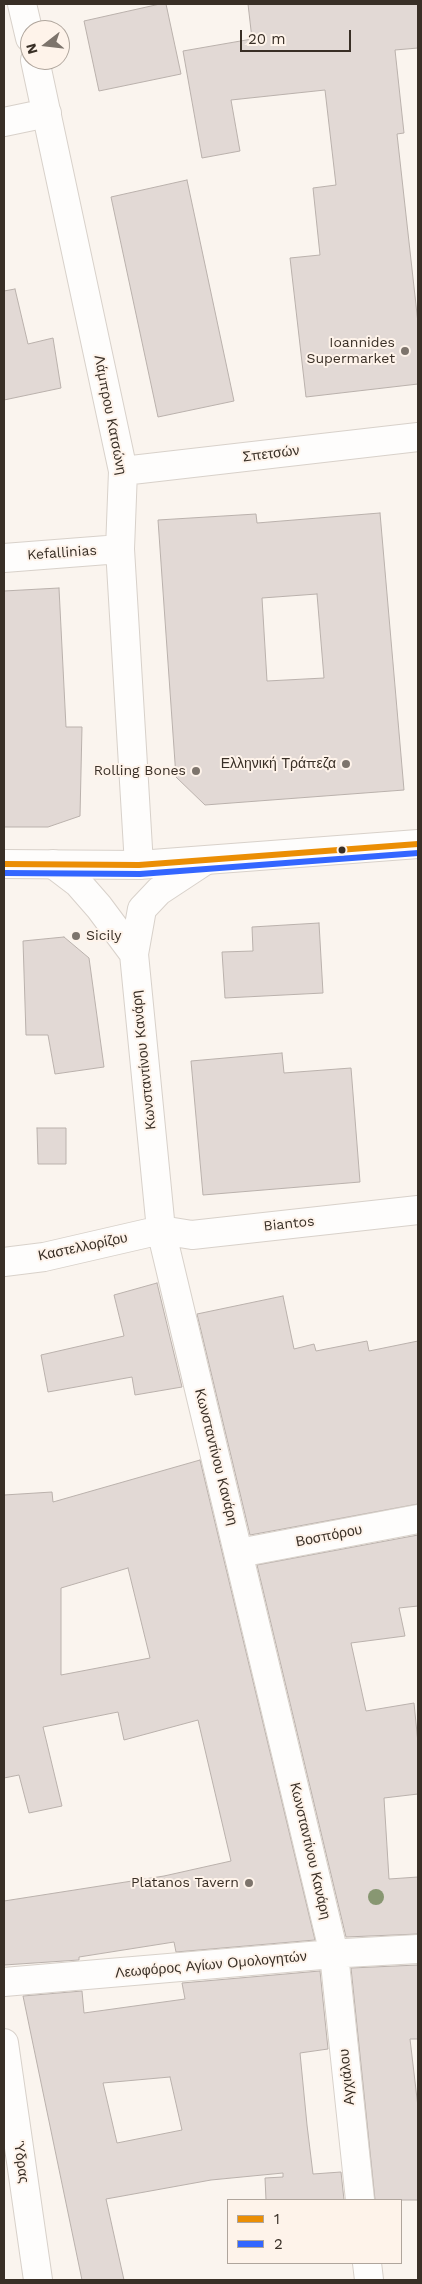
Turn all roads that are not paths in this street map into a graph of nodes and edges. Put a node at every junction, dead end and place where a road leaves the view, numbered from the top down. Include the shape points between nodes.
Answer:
1 (22, 4) edge
2 (26, 20) edge
3 (37, 70) edge
4 (47, 112) junction
5 (4, 122) edge
6 (418, 437) edge
7 (123, 471) junction
8 (120, 549) junction
9 (4, 558) edge
10 (418, 844) edge
11 (203, 862) junction
12 (4, 864) edge
13 (53, 864) junction
14 (138, 865) junction
15 (134, 954) junction
16 (418, 1210) edge
17 (161, 1230) junction
18 (4, 1262) edge
19 (418, 1519) edge
20 (239, 1553) junction
21 (418, 1949) edge
22 (334, 1954) junction
23 (4, 1982) edge
24 (4, 2043) edge
25 (360, 2199) edge
26 (367, 2264) edge
27 (38, 2280) edge
28 (369, 2280) edge

1 - 2 street
3 - 4 street, Λάμπρου Κατσώνη
4 - 5 street
4 - 7 street, Λάμπρου Κατσώνη
6 - 7 street, Σπετσών
7 - 8 street, Λάμπρου Κατσώνη
8 - 9 street, Kefallinias
8 - 14 street, Λάμπρου Κατσώνη
10 - 11 street
11 - 14 street
11 - 15 street, Κωνσταντίνου Κανάρη via 159,891 142,910
12 - 13 street
13 - 14 street
13 - 15 street via 78,883 99,906
15 - 17 street, Κωνσταντίνου Κανάρη
16 - 17 street, Biantos via 192,1235
17 - 18 street, Καστελλορίζου via 44,1257
17 - 20 street, Κωνσταντίνου Κανάρη
19 - 20 street, Βοσπόρου
20 - 22 street, Κωνσταντίνου Κανάρη
21 - 22 street, Λεωφόρος Αγίων Ομολογητών
22 - 23 street, Λεωφόρος Αγίων Ομολογητών
22 - 25 street, Αγχιάλου
24 - 27 street, Ύδρας
26 - 28 street

